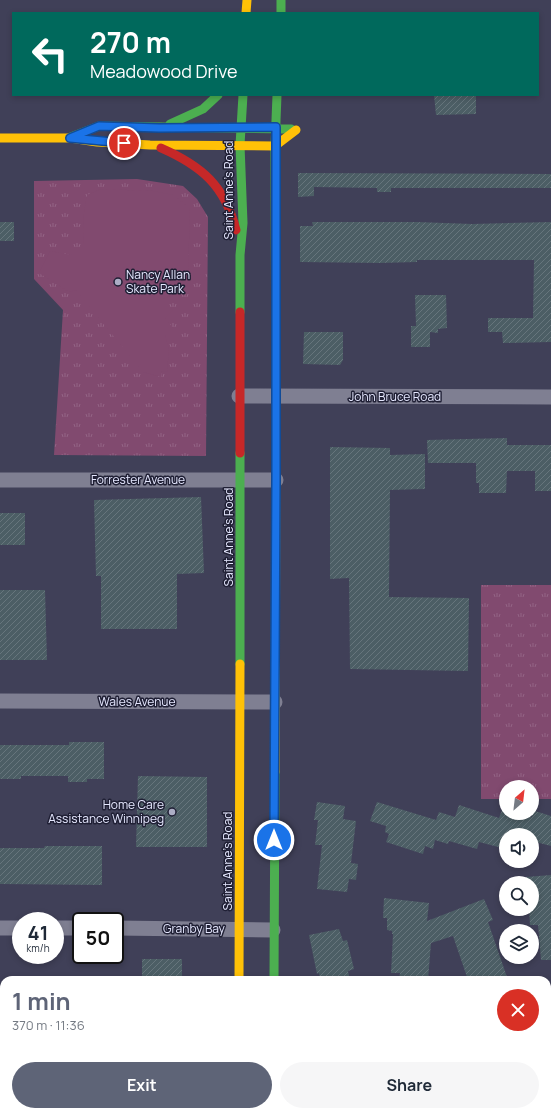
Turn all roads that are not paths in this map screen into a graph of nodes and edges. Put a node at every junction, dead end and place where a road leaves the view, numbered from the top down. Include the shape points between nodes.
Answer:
1 (247, 0) edge
2 (281, 0) edge
3 (246, 12) edge
4 (281, 12) edge
5 (217, 96) edge
6 (242, 96) edge
7 (277, 96) edge
8 (241, 127) junction
9 (276, 127) junction
10 (159, 128) junction
11 (0, 138) edge
12 (70, 138) junction
13 (150, 145) junction
14 (240, 145) junction
15 (275, 146) junction
16 (240, 255) junction
17 (239, 396) junction
18 (275, 397) junction
19 (551, 397) edge
20 (0, 480) edge
21 (242, 480) junction
22 (276, 480) junction
23 (0, 701) edge
24 (240, 702) junction
25 (275, 702) junction
26 (242, 920) junction
27 (271, 920) junction
28 (124, 927) edge
29 (0, 928) edge
30 (12, 928) edge
31 (239, 976) edge
32 (274, 976) edge

1 - 3 main road
2 - 4 main road
5 - 10 main road via 195,113
6 - 8 main road, Saint Anne's Road
7 - 9 main road
8 - 9 main road
8 - 10 main road
8 - 14 main road, Saint Anne's Road
9 - 15 main road
9 - 15 main road via 296,130
10 - 12 main road via 99,126
11 - 12 main road
12 - 13 main road
13 - 14 main road
13 - 16 main road via 179,155 206,173 222,193 234,220
14 - 15 main road
14 - 16 main road, Saint Anne's Road via 243,223
15 - 18 main road
16 - 17 main road, Saint Anne's Road
17 - 18 street, John Bruce Road
17 - 21 main road, Saint Anne's Road
18 - 19 street, John Bruce Road
18 - 22 main road
20 - 21 street, Forrester Avenue
21 - 22 street, Forrester Avenue
21 - 24 main road, Saint Anne's Road
22 - 25 main road
23 - 24 street, Wales Avenue
24 - 25 street, Wales Avenue
24 - 26 main road, Saint Anne's Road
25 - 27 main road
26 - 27 street, Granby Bay
26 - 28 street, Granby Bay
26 - 31 main road, Saint Anne's Road
27 - 32 main road
29 - 30 street

